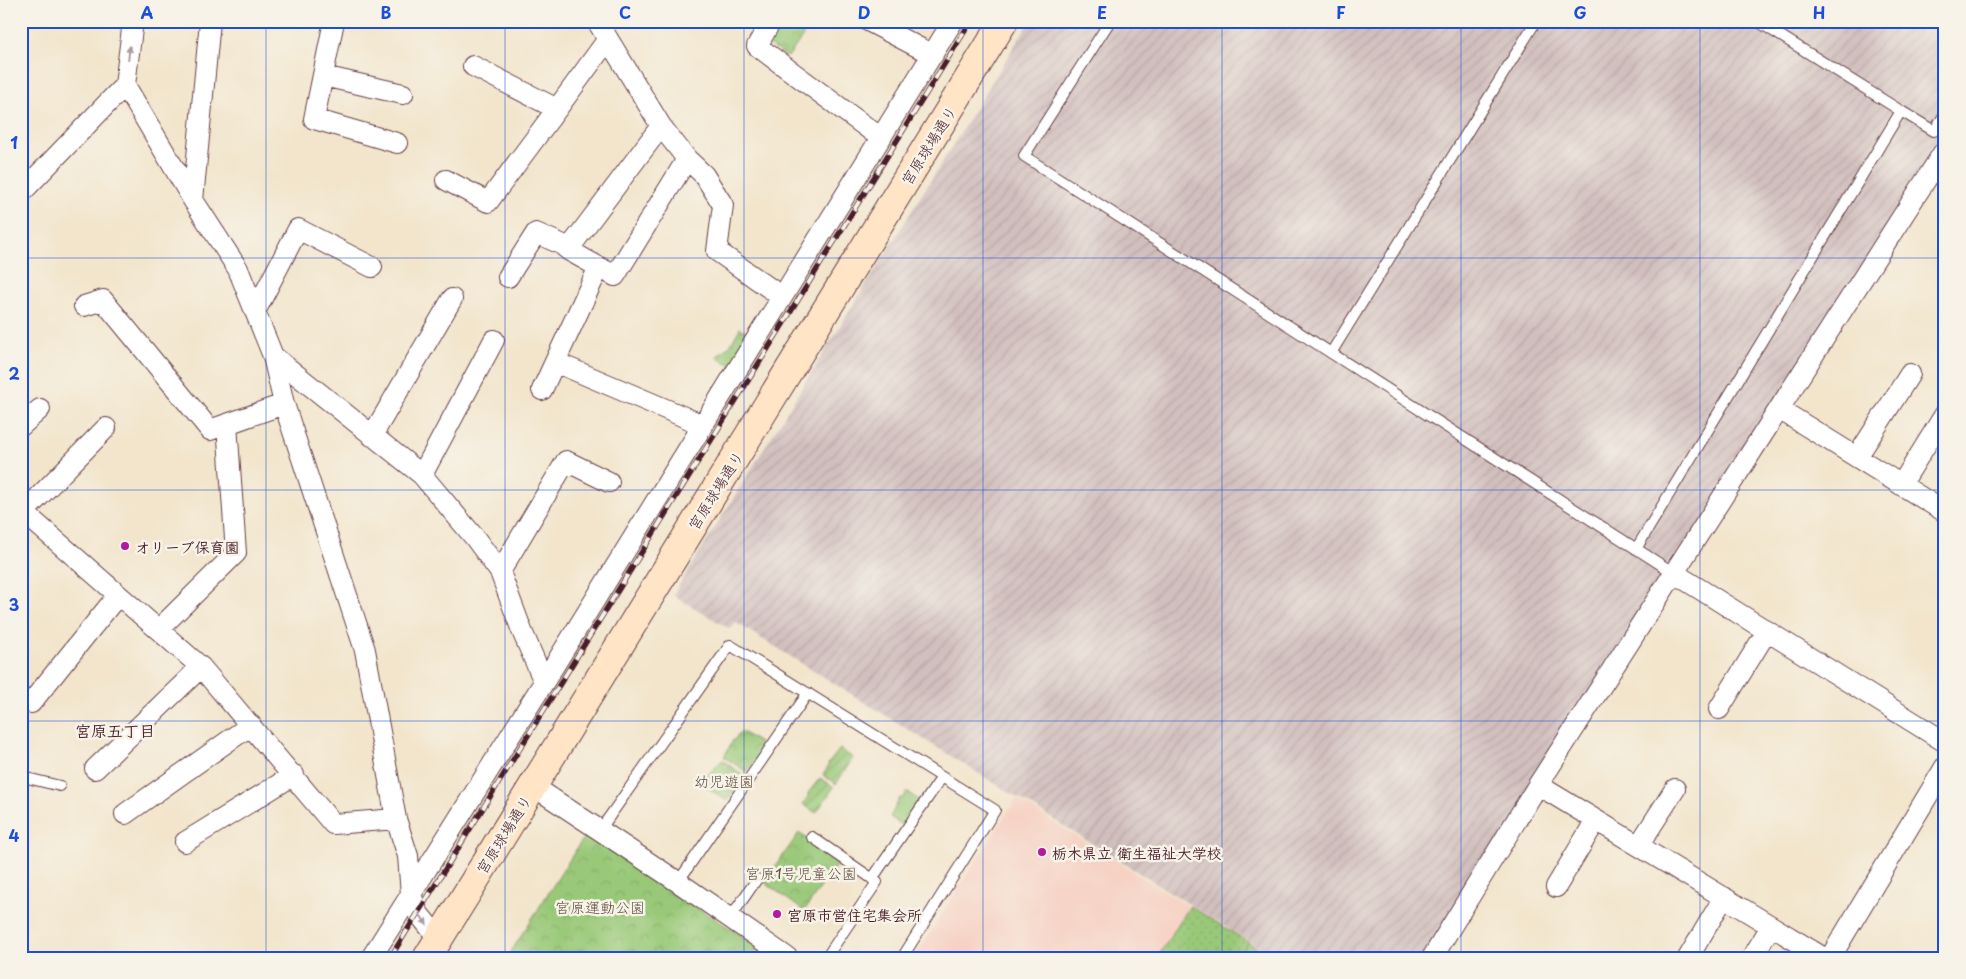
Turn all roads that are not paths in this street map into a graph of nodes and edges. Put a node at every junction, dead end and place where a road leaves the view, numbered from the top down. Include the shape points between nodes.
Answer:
1 (133, 21) edge
2 (210, 21) edge
3 (334, 21) edge
4 (597, 21) edge
5 (771, 21) edge
6 (868, 21) edge
7 (953, 21) edge
8 (1004, 21) edge
9 (1110, 21) edge
10 (1536, 21) edge
11 (1757, 21) edge
12 (608, 40) junction
13 (933, 55) junction
14 (473, 66) dead end
15 (323, 76) junction
16 (125, 85) junction
17 (403, 94) dead end
18 (557, 109) junction
19 (1901, 111) junction
20 (1945, 114) edge
21 (661, 126) junction
22 (881, 138) junction
23 (397, 142) dead end
24 (1945, 154) edge
25 (687, 159) junction
26 (446, 180) dead end
27 (21, 193) edge
28 (193, 200) junction
29 (568, 250) junction
30 (372, 266) dead end
31 (599, 267) junction
32 (508, 276) dead end
33 (782, 297) junction
34 (452, 299) dead end
35 (84, 306) dead end
36 (255, 312) junction
37 (494, 340) dead end
38 (1331, 353) junction
39 (273, 356) junction
40 (555, 362) junction
41 (1910, 374) dead end
42 (542, 390) dead end
43 (284, 404) junction
44 (40, 409) dead end
45 (1779, 409) junction
46 (1945, 414) edge
47 (227, 424) junction
48 (703, 424) junction
49 (21, 426) edge
50 (106, 428) dead end
51 (372, 436) junction
52 (1857, 457) junction
53 (422, 475) junction
54 (609, 482) dead end
55 (1901, 485) junction
56 (23, 511) edge
57 (1945, 512) edge
58 (1636, 549) junction
59 (500, 572) junction
60 (1674, 573) junction
61 (118, 595) junction
62 (158, 630) junction
63 (1767, 631) junction
64 (202, 667) junction
65 (544, 682) junction
66 (808, 693) junction
67 (32, 703) dead end
68 (1719, 710) dead end
69 (251, 725) junction
70 (1945, 742) edge
71 (1945, 767) edge
72 (95, 769) dead end
73 (21, 774) edge
74 (294, 775) junction
75 (942, 777) junction
76 (1538, 784) junction
77 (60, 786) dead end
78 (533, 786) junction
79 (1675, 789) dead end
80 (125, 814) dead end
81 (396, 819) junction
82 (1596, 820) junction
83 (600, 830) junction
84 (812, 837) dead end
85 (185, 842) dead end
86 (1639, 845) junction
87 (757, 878) dead end
88 (872, 879) junction
89 (678, 882) junction
90 (1556, 888) dead end
91 (411, 895) junction
92 (1724, 897) junction
93 (730, 918) junction
94 (1771, 926) junction
95 (433, 948) edge
96 (371, 958) edge
97 (788, 958) edge
98 (826, 958) edge
99 (902, 958) edge
100 (1432, 958) edge
101 (1688, 958) edge
102 (1752, 958) edge
103 (1824, 958) edge
104 (1830, 958) edge

16 -> 1 street
2 - 28 street
3 - 15 street
4 - 12 street
5 - 22 street via 757,46
6 - 13 street
7 - 13 street
8 - 78 street, 宮原球場通り
9 - 38 lane via 1024,156
10 - 38 lane
11 - 19 lane
12 - 18 street
12 - 21 street
13 - 22 street
14 - 18 street
15 - 17 street
15 - 23 street via 314,119
16 - 27 street
16 - 28 street
18 - 26 street via 488,202
19 - 20 lane via 1934,131
19 - 58 lane
21 - 25 street
21 - 29 street
22 - 33 street
24 - 45 street
25 - 31 street via 615,276
25 - 33 street via 704,175 723,205 717,250
28 - 36 street via 238,269
29 - 31 street
29 - 32 street via 536,233
30 - 36 street via 298,229
31 - 40 street
33 - 48 street
34 - 51 street
35 - 47 street via 103,300 210,430
36 - 39 street
37 - 53 street
38 - 58 lane
39 - 43 street
39 - 51 street
40 - 42 street
40 - 48 street
41 - 52 street
43 - 47 street
43 - 81 street via 365,650
44 - 49 street
45 - 52 street
45 - 60 street
46 - 55 street
47 - 62 street via 236,553
48 - 65 street
50 - 56 street
51 - 53 street
52 - 55 street
53 - 59 street
54 - 59 street via 566,461
55 - 57 street
56 - 61 street
58 - 60 lane
59 - 65 street
60 - 63 street
60 - 76 street
61 - 62 street
61 - 67 street
62 - 64 street
63 - 68 street
63 - 70 street
64 - 69 street
64 - 72 street
65 - 91 street
66 - 75 lane via 873,740
66 - 83 lane via 730,645
66 - 89 lane
69 - 74 street
69 - 80 street
71 - 104 street
73 - 77 lane
74 - 81 street via 333,824
74 - 85 street
75 - 88 lane
75 - 99 lane via 995,810
76 - 82 street
76 - 100 street
78 - 83 street
78 - 95 street, 宮原球場通り
79 - 86 street
81 - 91 street via 408,856
82 - 86 street
82 - 90 street
83 - 89 street
84 - 88 lane
86 - 92 street
87 - 93 lane
88 - 98 lane via 877,882
89 - 93 street
91 -> 95 street
91 - 96 street
92 - 94 street
92 - 101 street
93 - 97 street
94 - 102 street
94 - 103 street

